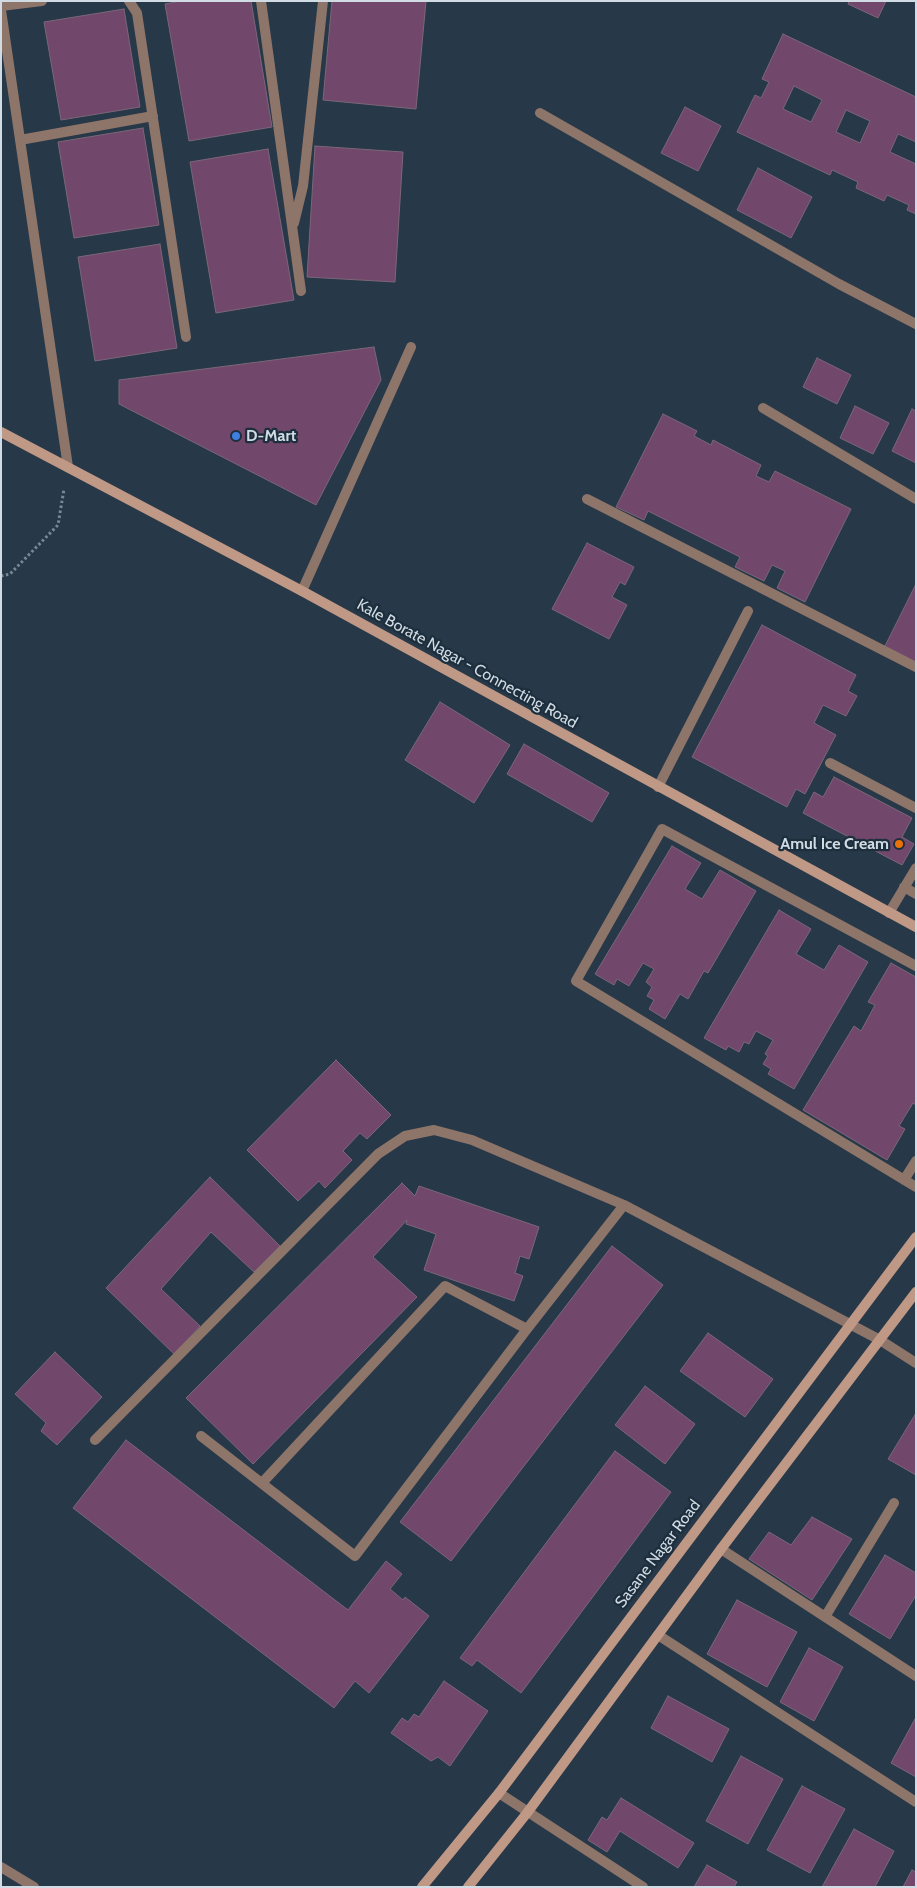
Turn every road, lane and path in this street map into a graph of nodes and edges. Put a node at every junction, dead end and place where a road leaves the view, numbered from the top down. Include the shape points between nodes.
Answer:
1 (42, 1) edge
2 (130, 1) edge
3 (261, 1) edge
4 (323, 1) edge
5 (1, 6) edge
6 (1, 10) edge
7 (540, 113) dead end
8 (153, 116) junction
9 (20, 140) junction
10 (293, 229) junction
11 (301, 291) dead end
12 (916, 324) edge
13 (186, 337) dead end
14 (411, 346) dead end
15 (762, 408) dead end
16 (1, 432) edge
17 (68, 466) junction
18 (587, 499) dead end
19 (916, 499) edge
20 (1, 576) edge
21 (302, 591) junction
22 (748, 611) dead end
23 (916, 667) edge
24 (830, 763) dead end
25 (658, 788) junction
26 (916, 808) edge
27 (916, 868) edge
28 (904, 887) junction
29 (916, 894) edge
30 (889, 913) junction
31 (916, 927) edge
32 (916, 966) edge
33 (916, 1161) edge
34 (904, 1180) junction
35 (916, 1188) edge
36 (624, 1205) junction
37 (916, 1237) edge
38 (916, 1292) edge
39 (849, 1324) junction
40 (527, 1329) junction
41 (880, 1340) junction
42 (916, 1363) edge
43 (202, 1436) dead end
44 (95, 1440) dead end
45 (262, 1483) junction
46 (894, 1503) dead end
47 (721, 1549) junction
48 (826, 1618) junction
49 (658, 1635) junction
50 (916, 1676) edge
51 (499, 1793) junction
52 (916, 1802) edge
53 (527, 1813) junction
54 (1, 1867) edge
55 (34, 1887) edge
56 (422, 1887) edge
57 (468, 1887) edge
58 (643, 1887) edge

1 - 5 street
2 - 8 street via 137,12
3 - 10 street
4 - 10 street via 303,186
6 - 9 street
7 - 12 street via 839,284
8 - 9 street
8 - 13 street
9 - 17 street
10 - 11 street
14 - 21 street
15 - 19 street
16 - 17 street, Kale Borate Nagar - Connecting Road
17 - 20 path via 58,525 10,574
17 - 21 street, Kale Borate Nagar - Connecting Road
18 - 23 street
21 - 25 street, Kale Borate Nagar - Connecting Road
22 - 25 street
24 - 26 street
25 - 30 street, Kale Borate Nagar - Connecting Road
27 - 28 street
28 - 29 street
28 - 30 street
30 - 31 street, Kale Borate Nagar - Connecting Road
32 - 34 street via 662,828 576,981
33 - 34 street
34 - 35 street
36 - 39 street
36 - 40 street
36 - 44 street via 472,1140 434,1130 405,1136 378,1154
37 - 39 street, Sasane Nagar Road
38 - 41 street
39 - 41 street
39 - 51 street, Sasane Nagar Road
40 - 45 street via 445,1286
40 - 45 street via 355,1556
41 - 42 street
41 - 47 street
43 - 45 street
46 - 48 street
47 - 48 street
47 - 49 street
48 - 50 street
49 - 52 street
49 - 53 street
51 - 53 street
51 - 56 street, Sasane Nagar Road
53 - 57 street
53 - 58 street
54 - 55 street

